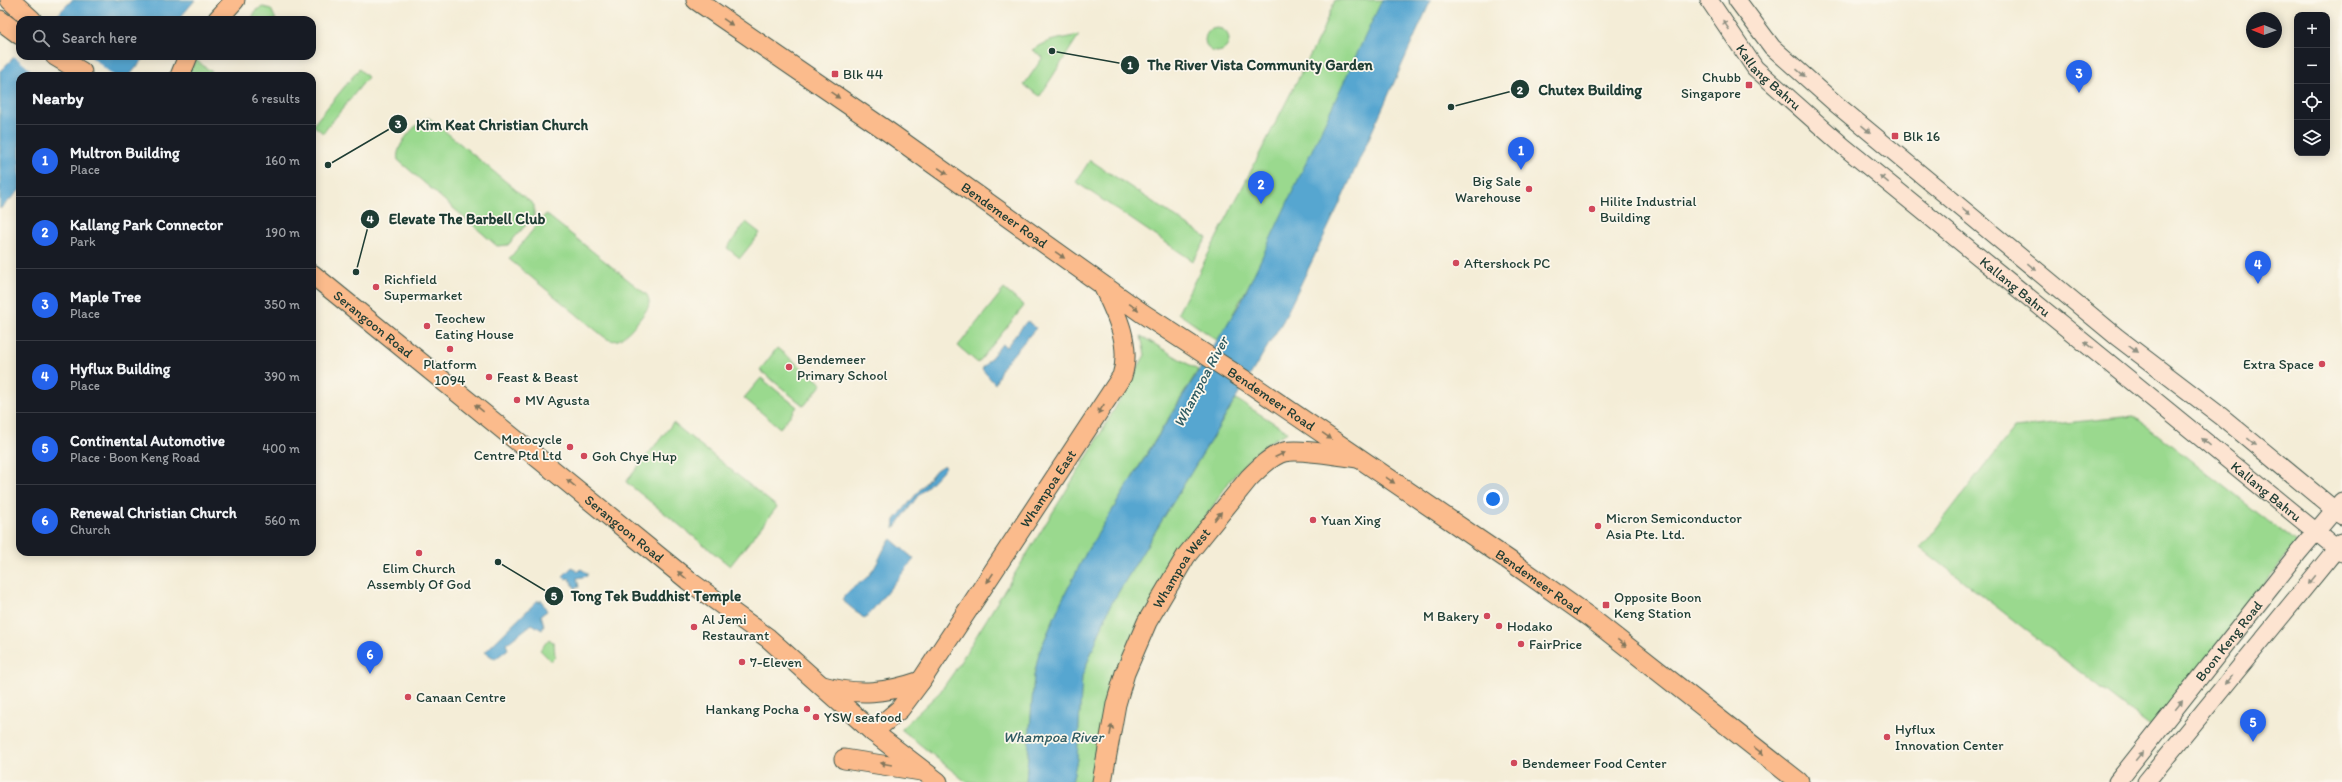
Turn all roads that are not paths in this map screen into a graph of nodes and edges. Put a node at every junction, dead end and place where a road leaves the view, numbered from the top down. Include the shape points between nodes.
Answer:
1 (10, 0) edge
2 (235, 0) edge
3 (696, 0) edge
4 (1709, 0) edge
5 (1737, 0) edge
6 (28, 16) edge
7 (221, 16) edge
8 (61, 60) edge
9 (71, 60) edge
10 (186, 60) edge
11 (81, 72) edge
12 (82, 72) edge
13 (182, 72) edge
14 (316, 277) edge
15 (1102, 285) junction
16 (1358, 458) junction
17 (2340, 509) edge
18 (2316, 533) junction
19 (2340, 548) edge
20 (921, 681) junction
21 (822, 686) junction
22 (873, 732) junction
23 (844, 759) dead end
24 (931, 777) edge
25 (1102, 782) edge
26 (1799, 782) edge
27 (2118, 782) edge
28 (2146, 782) edge

1 - 6 main road
2 - 7 main road
3 -> 15 main road, Bendemeer Road via 890,133
18 -> 4 main road, Kallang Bahru via 1849,151 1754,68
5 -> 17 main road, Kallang Bahru via 1772,48 1836,104 2111,332
8 - 11 main road
9 - 12 main road
10 - 13 main road
21 -> 14 main road, Serangoon Road via 768,638 689,581
15 -> 16 main road, Bendemeer Road
15 -> 20 main road, Whampoa East via 1122,334 1126,354 1122,376
25 -> 16 main road, Whampoa West via 1116,704 1125,673 1147,622 1186,556 1258,468 1277,455 1295,451
16 -> 26 main road, Bendemeer Road via 1592,619
17 - 18 main road, Boon Keng Road
18 - 19 main road, Kallang Bahru
27 -> 18 main road, Boon Keng Road
19 -> 28 main road, Boon Keng Road
20 - 21 main road via 903,688 872,694 846,692
20 - 22 main road, Whampoa East via 900,709
21 - 22 main road, Serangoon Road
22 - 24 main road, Serangoon Road
24 -> 23 main road

